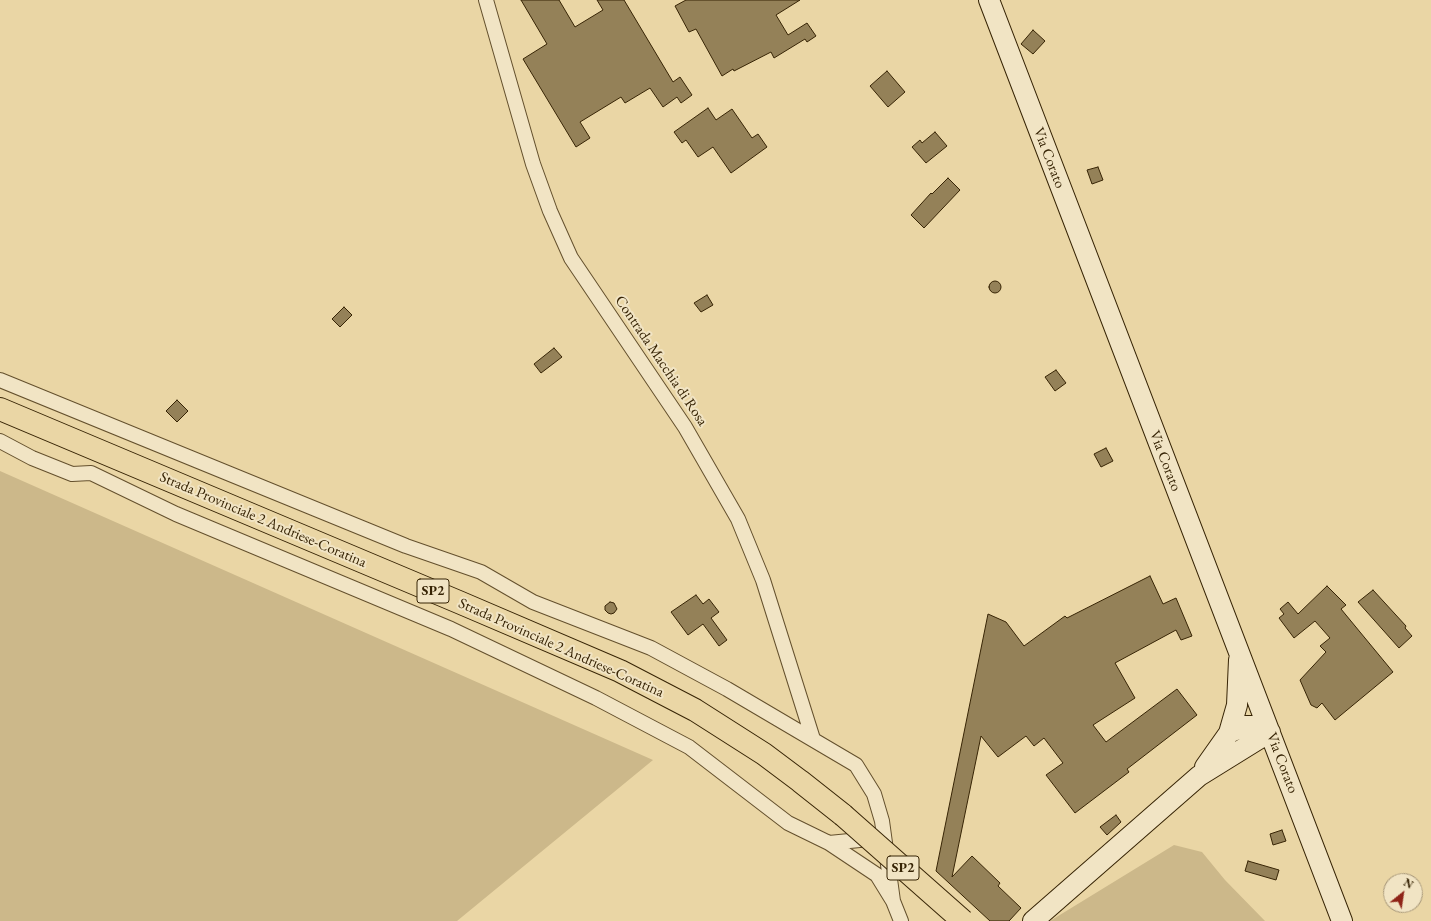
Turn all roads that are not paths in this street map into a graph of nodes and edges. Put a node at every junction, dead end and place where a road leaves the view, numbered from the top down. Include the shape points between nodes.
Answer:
1 (486, 0) edge
2 (989, 0) edge
3 (0, 380) edge
4 (0, 409) edge
5 (0, 441) edge
6 (1240, 654) junction
7 (1270, 732) junction
8 (1229, 733) junction
9 (813, 739) junction
10 (1199, 776) junction
11 (882, 820) junction
12 (829, 843) junction
13 (893, 901) junction
14 (901, 921) edge
15 (963, 921) edge
16 (1033, 921) edge
17 (1342, 921) edge

1 - 9 street, Contrada Macchia di Rosa via 533,164 550,211 572,258 685,426 738,519 763,580
2 - 6 main road, Via Corato
3 - 9 street via 406,546 481,572 533,602 651,648
4 - 15 main road, Strada Provinciale 2 Andriese-Coratina / SP2, bridge via 461,602 620,672 695,710 800,780
5 - 12 street via 32,458 72,474 91,473 176,514 451,629 596,698 689,747 788,823
6 - 7 main road, Via Corato
6 - 8 main road via 1237,705
7 - 8 main road via 1257,726 1244,726
7 - 10 main road
7 - 17 main road, Via Corato
8 - 10 main road
9 - 11 street via 856,765 874,794
10 - 16 main road
11 - 12 street via 870,839
11 - 13 street
12 - 13 street via 877,875
13 - 14 street

